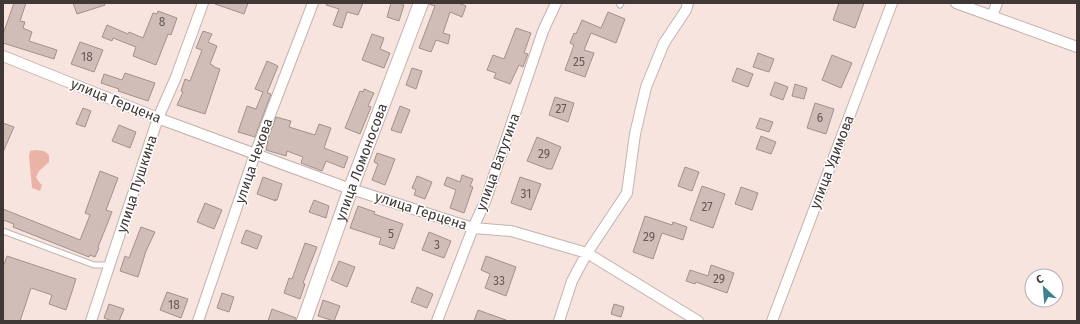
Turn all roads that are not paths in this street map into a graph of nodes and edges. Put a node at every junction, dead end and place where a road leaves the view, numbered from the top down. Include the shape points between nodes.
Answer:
1 (203, 3) edge
2 (313, 3) edge
3 (421, 3) edge
4 (556, 3) edge
5 (688, 3) edge
6 (892, 3) edge
7 (956, 3) edge
8 (997, 3) edge
9 (992, 16) junction
10 (1077, 48) edge
11 (3, 56) edge
12 (158, 118) junction
13 (255, 154) junction
14 (351, 188) junction
15 (473, 228) junction
16 (3, 232) edge
17 (587, 253) junction
18 (109, 265) junction
19 (91, 321) edge
20 (198, 321) edge
21 (304, 321) edge
22 (438, 321) edge
23 (559, 321) edge
24 (698, 321) edge
25 (772, 321) edge

1 - 12 street, улица Пушкина
2 - 13 street, улица Чехова
3 - 14 street, улица Ломоносова
4 - 15 street, улица Ватутина via 543,31 486,202
5 - 17 street via 664,43 646,87 635,134 627,193
6 - 25 street, улица Удимова
7 - 9 street
8 - 9 street
9 - 10 street
11 - 12 street, улица Герцена
12 - 13 street, улица Герцена
12 - 18 street, улица Пушкина
13 - 14 street, улица Герцена
13 - 20 street, улица Чехова
14 - 15 street, улица Герцена
14 - 21 street, улица Ломоносова
15 - 17 street, улица Герцена via 512,231
15 - 22 street, улица Ватутина
16 - 18 lane via 94,265
17 - 23 street via 572,281
17 - 24 street, улица Герцена
18 - 19 street, улица Пушкина

